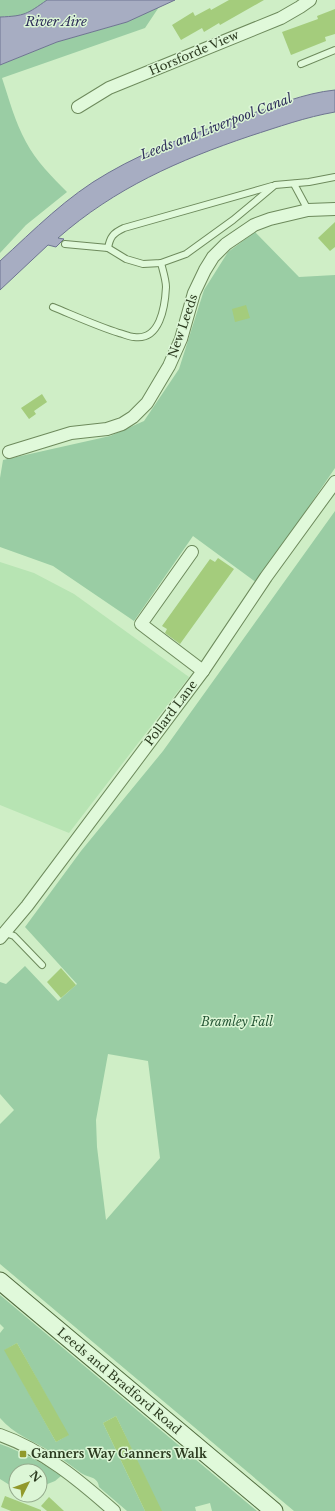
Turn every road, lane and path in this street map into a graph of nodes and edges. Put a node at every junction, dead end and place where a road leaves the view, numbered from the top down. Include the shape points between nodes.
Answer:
1 (310, 0) edge
2 (335, 50) edge
3 (301, 64) dead end
4 (78, 107) dead end
5 (335, 177) edge
6 (294, 184) junction
7 (275, 185) junction
8 (335, 209) edge
9 (308, 210) junction
10 (65, 244) dead end
11 (108, 248) junction
12 (161, 263) junction
13 (53, 308) dead end
14 (9, 452) dead end
15 (335, 482) edge
16 (192, 552) dead end
17 (203, 670) junction
18 (2, 932) edge
19 (42, 965) dead end
20 (0, 1281) edge
21 (0, 1435) edge
22 (114, 1511) edge
23 (274, 1511) edge

1 - 4 street, Horsforde View via 281,18 109,88
2 - 3 lane
5 - 6 lane
6 - 7 lane
6 - 9 lane
7 - 11 lane via 124,228 109,239
7 - 12 lane via 186,254
8 - 9 street, New Leeds
9 - 14 street, New Leeds via 254,225 226,244 213,257 194,293 181,339 169,366 147,403 133,416 122,424 107,429 71,433
10 - 11 lane
11 - 12 lane via 126,259 142,264
12 - 13 lane via 166,286 162,315 151,333 142,337 103,328
15 - 17 street, Pollard Lane
16 - 17 street via 141,624
17 - 18 street, Pollard Lane
18 - 19 lane via 14,936
20 - 23 main road, Leeds and Bradford Road
21 - 22 street via 44,1456 86,1486

